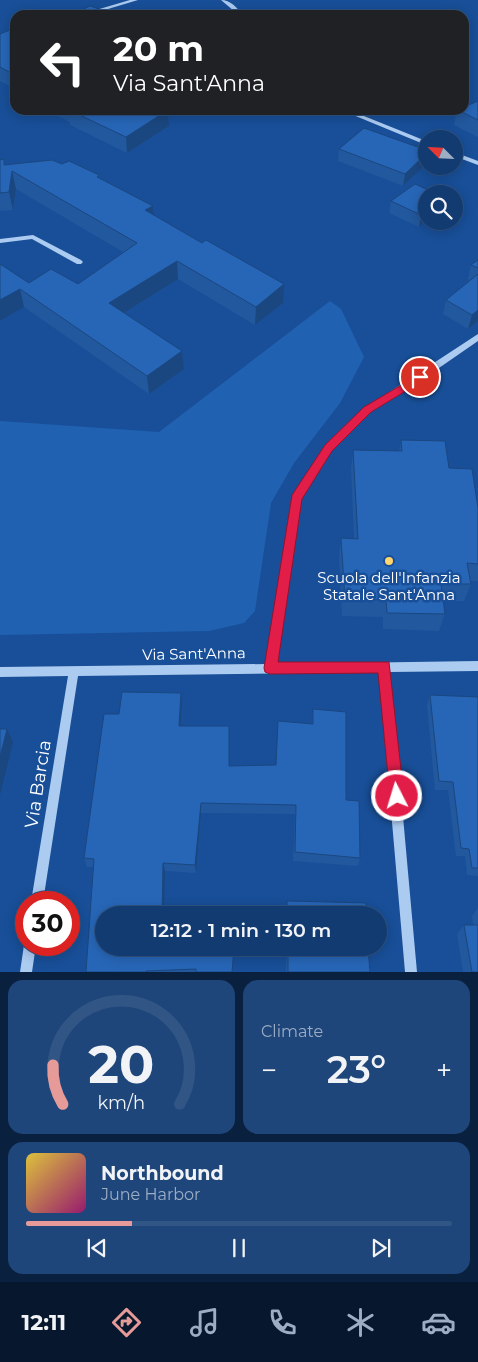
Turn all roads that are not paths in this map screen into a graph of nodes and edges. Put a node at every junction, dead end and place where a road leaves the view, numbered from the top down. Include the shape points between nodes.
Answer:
1 (136, 0) edge
2 (224, 0) edge
3 (100, 10) edge
4 (236, 10) edge
5 (356, 115) edge
6 (418, 140) edge
7 (463, 157) edge
8 (478, 163) edge
9 (0, 241) edge
10 (79, 262) dead end
11 (478, 337) edge
12 (384, 666) junction
13 (478, 666) edge
14 (270, 668) junction
15 (74, 671) junction
16 (0, 672) edge
17 (39, 891) edge
18 (28, 956) edge
19 (26, 972) edge
20 (411, 972) edge

1 - 3 street
2 - 4 street
5 - 6 street
7 - 8 street
9 - 10 street via 33,237
11 - 14 street via 368,410 328,448 296,498
12 - 13 street, Via Sant'Anna
12 - 14 street, Via Sant'Anna
12 - 20 street
14 - 15 street, Via Sant'Anna
15 - 16 street, Via Sant'Anna
15 - 17 street, Via Barcia
18 - 19 street

